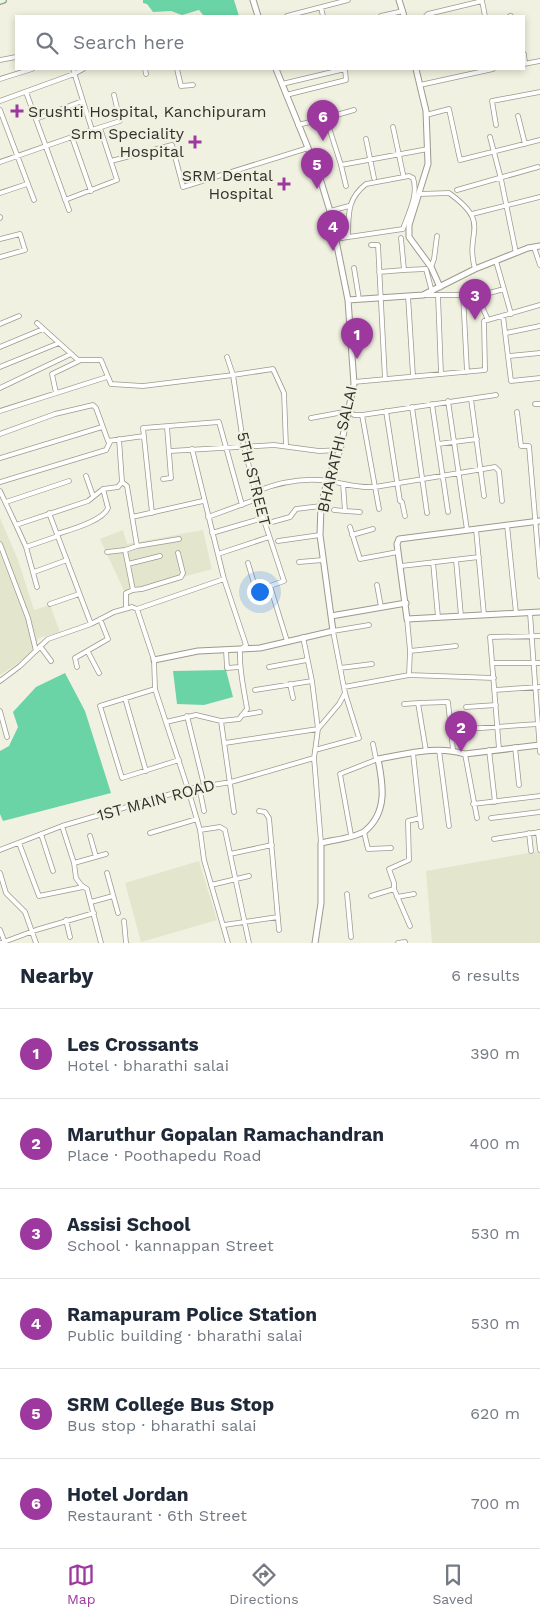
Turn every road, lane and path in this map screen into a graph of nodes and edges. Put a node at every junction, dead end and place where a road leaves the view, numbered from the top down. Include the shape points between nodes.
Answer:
1 (253, 0) edge
2 (348, 0) edge
3 (399, 0) edge
4 (321, 8) junction
5 (403, 14) edge
6 (258, 15) edge
7 (296, 15) edge
8 (323, 15) edge
9 (427, 15) edge
10 (485, 15) edge
11 (15, 57) edge
12 (0, 60) edge
13 (540, 61) edge
14 (525, 64) edge
15 (28, 70) edge
16 (73, 70) edge
17 (81, 70) edge
18 (145, 70) edge
19 (177, 70) edge
20 (278, 70) edge
21 (341, 70) edge
22 (345, 70) edge
23 (416, 70) edge
24 (488, 70) edge
25 (74, 74) junction
26 (146, 74) dead end
27 (0, 78) edge
28 (282, 84) junction
29 (193, 85) dead end
30 (420, 85) junction
31 (26, 92) junction
32 (540, 92) edge
33 (286, 95) junction
34 (114, 96) dead end
35 (0, 101) edge
36 (82, 101) junction
37 (0, 110) edge
38 (354, 110) dead end
39 (426, 115) junction
40 (518, 116) dead end
41 (326, 118) junction
42 (36, 119) junction
43 (298, 125) junction
44 (496, 125) dead end
45 (393, 127) dead end
46 (100, 128) junction
47 (92, 130) junction
48 (72, 137) junction
49 (490, 137) dead end
50 (366, 139) dead end
51 (540, 140) edge
52 (525, 144) junction
53 (46, 145) junction
54 (308, 148) junction
55 (428, 149) junction
56 (493, 152) junction
57 (399, 155) junction
58 (17, 156) junction
59 (370, 160) junction
60 (111, 161) junction
61 (0, 162) edge
62 (341, 165) junction
63 (538, 167) dead end
64 (403, 174) dead end
65 (374, 178) dead end
66 (501, 179) junction
67 (27, 184) junction
68 (346, 186) dead end
69 (457, 190) dead end
70 (91, 191) junction
71 (0, 193) edge
72 (420, 194) junction
73 (540, 197) edge
74 (34, 200) dead end
75 (66, 200) junction
76 (349, 206) junction
77 (505, 206) junction
78 (69, 210) dead end
79 (330, 212) junction
80 (472, 214) junction
81 (437, 236) dead end
82 (348, 237) junction
83 (401, 238) dead end
84 (0, 240) edge
85 (335, 240) junction
86 (371, 245) dead end
87 (537, 246) edge
88 (516, 253) junction
89 (0, 257) edge
90 (496, 261) junction
91 (540, 265) edge
92 (430, 267) junction
93 (354, 268) dead end
94 (404, 270) junction
95 (475, 270) junction
96 (379, 272) junction
97 (440, 287) junction
98 (504, 289) junction
99 (432, 292) junction
100 (463, 294) junction
101 (423, 295) junction
102 (438, 295) junction
103 (408, 296) junction
104 (478, 296) junction
105 (380, 298) junction
106 (359, 299) junction
107 (348, 300) junction
108 (540, 305) edge
109 (511, 314) junction
110 (19, 316) dead end
111 (503, 316) junction
112 (488, 320) junction
113 (37, 323) dead end
114 (0, 324) edge
115 (540, 326) edge
116 (43, 329) junction
117 (506, 333) junction
118 (59, 343) junction
119 (0, 347) edge
120 (540, 353) edge
121 (71, 354) junction
122 (509, 356) junction
123 (227, 357) dead end
124 (82, 360) junction
125 (0, 367) edge
126 (467, 372) junction
127 (441, 374) junction
128 (233, 375) junction
129 (413, 376) junction
130 (107, 377) junction
131 (540, 378) edge
132 (385, 379) junction
133 (354, 382) junction
134 (0, 388) edge
135 (56, 393) junction
136 (496, 395) dead end
137 (471, 399) junction
138 (448, 402) junction
139 (432, 404) junction
140 (535, 404) dead end
141 (540, 404) edge
142 (412, 407) junction
143 (386, 410) junction
144 (0, 411) edge
145 (348, 411) junction
146 (516, 412) dead end
147 (362, 415) junction
148 (311, 418) dead end
149 (102, 427) junction
150 (167, 427) junction
151 (0, 434) edge
152 (144, 436) junction
153 (119, 439) junction
154 (476, 439) junction
155 (110, 442) junction
156 (456, 442) junction
157 (438, 444) junction
158 (286, 446) junction
159 (244, 447) junction
160 (225, 448) junction
161 (192, 449) junction
162 (340, 450) junction
163 (170, 451) junction
164 (0, 458) edge
165 (481, 469) junction
166 (460, 473) junction
167 (443, 475) junction
168 (86, 476) dead end
169 (423, 478) junction
170 (163, 479) dead end
171 (69, 481) dead end
172 (327, 481) junction
173 (0, 482) edge
174 (122, 482) junction
175 (397, 483) junction
176 (343, 484) junction
177 (375, 487) junction
178 (103, 489) junction
179 (0, 491) edge
180 (257, 491) junction
181 (93, 496) junction
182 (484, 496) dead end
183 (257, 499) junction
184 (203, 501) junction
185 (6, 502) junction
186 (502, 502) dead end
187 (242, 505) junction
188 (321, 506) junction
189 (379, 509) dead end
190 (334, 510) dead end
191 (345, 511) junction
192 (360, 512) dead end
193 (448, 512) dead end
194 (49, 513) junction
195 (152, 513) junction
196 (427, 513) dead end
197 (404, 516) dead end
198 (132, 517) junction
199 (208, 517) junction
200 (263, 518) junction
201 (538, 522) edge
202 (265, 524) junction
203 (16, 525) junction
204 (507, 525) junction
205 (350, 527) dead end
206 (373, 529) dead end
207 (476, 529) junction
208 (467, 530) junction
209 (212, 533) junction
210 (352, 534) junction
211 (58, 535) junction
212 (320, 535) junction
213 (269, 537) junction
214 (178, 539) dead end
215 (278, 540) dead end
216 (0, 544) edge
217 (137, 546) junction
218 (26, 547) junction
219 (125, 550) junction
220 (107, 552) dead end
221 (398, 552) junction
222 (178, 553) dead end
223 (218, 554) junction
224 (160, 556) dead end
225 (479, 557) junction
226 (67, 560) junction
227 (323, 560) junction
228 (456, 560) junction
229 (299, 562) dead end
230 (433, 562) junction
231 (248, 563) dead end
232 (128, 564) junction
233 (401, 566) junction
234 (34, 572) junction
235 (540, 576) edge
236 (224, 579) junction
237 (377, 585) dead end
238 (270, 586) junction
239 (37, 587) dead end
240 (133, 590) junction
241 (79, 594) junction
242 (406, 603) junction
243 (50, 604) dead end
244 (381, 607) junction
245 (126, 608) junction
246 (137, 609) junction
247 (530, 612) junction
248 (540, 612) edge
249 (516, 613) junction
250 (484, 615) junction
251 (331, 616) junction
252 (461, 616) junction
253 (438, 617) junction
254 (100, 619) junction
255 (407, 619) junction
256 (90, 624) junction
257 (369, 625) dead end
258 (333, 631) junction
259 (303, 636) junction
260 (531, 636) junction
261 (540, 636) edge
262 (287, 641) junction
263 (40, 646) junction
264 (456, 646) dead end
265 (36, 650) junction
266 (226, 650) junction
267 (240, 650) junction
268 (410, 650) junction
269 (88, 652) junction
270 (154, 660) junction
271 (307, 660) junction
272 (51, 661) dead end
273 (540, 662) edge
274 (493, 663) junction
275 (533, 663) junction
276 (372, 664) dead end
277 (77, 666) dead end
278 (269, 667) dead end
279 (239, 668) junction
280 (340, 668) junction
281 (99, 673) dead end
282 (409, 676) junction
283 (494, 678) junction
284 (0, 681) edge
285 (312, 681) junction
286 (290, 684) junction
287 (344, 687) junction
288 (540, 687) edge
289 (535, 688) junction
290 (155, 689) junction
291 (254, 690) dead end
292 (494, 690) junction
293 (345, 694) junction
294 (125, 698) junction
295 (293, 698) dead end
296 (418, 703) junction
297 (404, 704) dead end
298 (496, 705) junction
299 (466, 707) dead end
300 (0, 711) edge
301 (260, 712) dead end
302 (242, 715) junction
303 (187, 716) junction
304 (166, 722) junction
305 (221, 722) junction
306 (538, 724) junction
307 (2, 726) edge
308 (498, 727) junction
309 (318, 729) junction
310 (467, 729) dead end
311 (7, 738) dead end
312 (225, 742) junction
313 (373, 744) dead end
314 (540, 745) edge
315 (515, 747) junction
316 (489, 749) junction
317 (499, 749) junction
318 (315, 750) junction
319 (439, 750) junction
320 (453, 750) junction
321 (426, 751) junction
322 (540, 752) edge
323 (413, 753) junction
324 (464, 754) junction
325 (314, 758) junction
326 (377, 759) junction
327 (179, 760) junction
328 (146, 771) junction
329 (231, 782) junction
330 (519, 784) dead end
331 (204, 785) junction
332 (199, 786) junction
333 (188, 789) junction
334 (540, 796) edge
335 (495, 802) junction
336 (474, 804) junction
337 (259, 810) dead end
338 (204, 811) dead end
339 (234, 812) dead end
340 (540, 812) edge
341 (420, 818) junction
342 (477, 818) dead end
343 (491, 818) dead end
344 (197, 819) junction
345 (62, 826) junction
346 (449, 826) dead end
347 (421, 827) dead end
348 (200, 830) junction
349 (364, 832) junction
350 (539, 832) edge
351 (150, 833) dead end
352 (530, 833) junction
353 (41, 834) junction
354 (351, 835) junction
355 (90, 836) dead end
356 (494, 839) dead end
357 (19, 843) junction
358 (320, 843) junction
359 (272, 845) junction
360 (391, 848) dead end
361 (0, 850) edge
362 (540, 850) edge
363 (531, 851) dead end
364 (106, 854) dead end
365 (230, 854) junction
366 (96, 857) junction
367 (74, 863) junction
368 (53, 871) dead end
369 (0, 873) edge
370 (107, 873) dead end
371 (249, 876) dead end
372 (236, 879) junction
373 (211, 884) junction
374 (85, 887) junction
375 (394, 889) junction
376 (347, 894) dead end
377 (414, 894) dead end
378 (114, 896) junction
379 (371, 896) dead end
380 (397, 897) junction
381 (91, 902) junction
382 (94, 913) junction
383 (118, 913) dead end
384 (278, 917) junction
385 (66, 920) junction
386 (124, 921) dead end
387 (245, 922) junction
388 (224, 925) junction
389 (410, 926) dead end
390 (0, 930) edge
391 (279, 930) dead end
392 (32, 931) junction
393 (70, 937) dead end
394 (351, 937) dead end
395 (405, 942) edge
396 (3, 943) edge
397 (36, 943) edge
398 (100, 943) edge
399 (126, 943) edge
400 (228, 943) edge
401 (249, 943) edge
402 (316, 943) edge
403 (398, 943) edge

1 - 6 street
2 - 4 street
3 - 5 street
4 - 7 street
4 - 8 street
9 - 10 street via 482,1
11 - 12 street
13 - 14 street
15 - 27 street
16 - 25 street
17 - 25 street
18 - 26 street
19 - 29 street via 181,86
20 - 28 street, BHARATHI SALAI
21 - 28 street
22 - 33 street via 346,80
23 - 30 street
24 - 30 street
25 - 31 street
25 - 36 street
28 - 33 street, BHARATHI SALAI
30 - 39 street
31 - 35 street
31 - 42 street
32 - 44 street via 492,101
33 - 43 street, BHARATHI SALAI
34 - 46 street via 120,121
36 - 42 street
36 - 47 street
37 - 58 street
38 - 41 street
39 - 55 street
39 - 56 street via 449,109 460,160
40 - 52 street
41 - 43 street
41 - 62 street
42 - 53 street
43 - 54 street, BHARATHI SALAI
45 - 57 street
46 - 47 street
46 - 60 street
47 - 48 street
48 - 53 street
48 - 70 street
49 - 56 street
50 - 59 street
51 - 52 street
52 - 56 street
53 - 58 street
53 - 75 street
54 - 60 street via 183,188 172,145
54 - 79 street, BHARATHI SALAI
55 - 57 street
55 - 72 street via 428,164
56 - 66 street
57 - 59 street
57 - 64 street
58 - 61 street
58 - 67 street
59 - 62 street
59 - 65 street
60 - 70 street via 117,180
62 - 68 street
63 - 66 street
66 - 69 street
66 - 77 street
67 - 71 street
67 - 74 street
70 - 75 street
72 - 80 street via 446,192
72 - 92 street via 409,225 409,237
73 - 77 street
75 - 78 street
76 - 79 street
76 - 82 street
76 - 82 street via 366,184 409,176 416,185 404,229
77 - 80 street
77 - 88 street
79 - 85 street, BHARATHI SALAI
80 - 95 street via 475,224 471,253
81 - 92 street
82 - 85 street
83 - 94 street
84 - 89 street via 20,234 25,250
85 - 107 street, BHARATHI SALAI
86 - 96 street via 378,245
87 - 88 street
87 - 91 street
88 - 90 street
90 - 95 street
90 - 98 street
92 - 97 street
93 - 106 street
94 - 96 street
94 - 99 street via 426,269
95 - 97 street
96 - 105 street
97 - 99 street
98 - 104 street
98 - 109 street
99 - 101 street
100 - 102 street
100 - 104 street
100 - 126 street
101 - 102 street
101 - 103 street
102 - 127 street
103 - 105 street
103 - 129 street
104 - 112 street
105 - 106 street
105 - 132 street
106 - 107 street
107 - 133 street, BHARATHI SALAI
108 - 109 street
109 - 111 street
110 - 114 street
111 - 112 street
111 - 117 street
112 - 126 street via 484,322 485,370
113 - 116 street
115 - 117 street
116 - 118 street
116 - 119 street
117 - 122 street
118 - 121 street
118 - 125 street
120 - 122 street
121 - 124 street
121 - 134 street
122 - 131 street via 511,381
123 - 128 street, 5TH STREET
124 - 130 street via 99,359
124 - 135 street via 52,374
126 - 127 street
127 - 129 street
128 - 130 street via 143,386 110,384
128 - 158 street via 273,369 284,393
128 - 159 street, 5TH STREET
129 - 132 street
130 - 135 street
132 - 133 street
133 - 145 street, BHARATHI SALAI
135 - 144 street
136 - 137 street
137 - 138 street
137 - 154 street
138 - 139 street
138 - 156 street
139 - 142 street
139 - 157 street
140 - 141 street
142 - 143 street
142 - 169 street
143 - 147 street
143 - 175 street
145 - 147 street
145 - 148 street
145 - 162 street, BHARATHI SALAI
146 - 201 street via 521,446 529,446
147 - 177 street
149 - 151 street via 92,405 55,414
149 - 155 street
149 - 164 street
150 - 152 street via 143,428
150 - 160 street via 219,422
150 - 163 street
152 - 153 street
152 - 195 street
153 - 155 street
153 - 174 street
154 - 156 street
154 - 165 street
155 - 173 street via 106,450
156 - 157 street
156 - 166 street
157 - 167 street
158 - 159 street
158 - 162 street
159 - 160 street
159 - 180 street, 5TH STREET
160 - 161 street
160 - 187 street
161 - 163 street
161 - 184 street
162 - 172 street, BHARATHI SALAI
163 - 170 street via 170,478
165 - 166 street
165 - 182 street
165 - 186 street via 498,469
166 - 167 street
166 - 208 street
167 - 169 street
167 - 193 street
168 - 181 street
169 - 175 street
169 - 196 street
171 - 185 street
172 - 176 street
172 - 180 street via 294,480
172 - 188 street, BHARATHI SALAI
174 - 178 street
174 - 198 street via 127,486
175 - 177 street
175 - 197 street
176 - 177 street via 355,488
176 - 191 street
177 - 189 street
178 - 181 street
178 - 211 street via 108,508 104,514
179 - 185 street
180 - 183 street, 5TH STREET
181 - 194 street
183 - 187 street
183 - 200 street, 5TH STREET
184 - 195 street
184 - 199 street
185 - 203 street
187 - 199 street
188 - 202 street via 296,509 290,517
188 - 212 street, BHARATHI SALAI
190 - 191 street
191 - 192 street
194 - 203 street
194 - 211 street
195 - 198 street
198 - 217 street
199 - 209 street
200 - 202 street, 5TH STREET
200 - 209 street
201 - 204 street
201 - 235 street
202 - 213 street, 5TH STREET
203 - 218 street
204 - 207 street
204 - 249 street
205 - 210 street
206 - 210 street
207 - 208 street
207 - 225 street
208 - 221 street via 397,540
209 - 223 street
210 - 221 street via 360,559
211 - 218 street
211 - 226 street
212 - 215 street
212 - 227 street, BHARATHI SALAI
213 - 223 street
213 - 238 street, 5TH STREET via 284,581
214 - 217 street
216 - 265 street via 28,618
217 - 219 street
218 - 234 street
219 - 220 street
219 - 232 street
221 - 233 street
222 - 240 street via 183,573 180,577
223 - 236 street
224 - 232 street
225 - 228 street
225 - 250 street
226 - 234 street
226 - 241 street
227 - 229 street
227 - 251 street, BHARATHI SALAI
228 - 230 street
228 - 252 street
230 - 233 street
230 - 253 street
231 - 238 street via 256,590
232 - 240 street
233 - 242 street
234 - 239 street
236 - 246 street
236 - 267 street via 246,645
237 - 244 street
238 - 262 street
240 - 245 street via 126,593
241 - 243 street
241 - 256 street
242 - 244 street
242 - 255 street
244 - 251 street
245 - 246 street
245 - 254 street
246 - 270 street
247 - 248 street
247 - 249 street
247 - 260 street
249 - 250 street
250 - 252 street
251 - 258 street, BHARATHI SALAI
252 - 253 street
253 - 255 street
254 - 256 street
254 - 269 street via 108,639
255 - 268 street
256 - 263 street via 48,639
257 - 258 street
258 - 259 street
258 - 280 street
259 - 262 street
259 - 271 street
260 - 261 street
260 - 274 street via 490,638
260 - 275 street
262 - 267 street
263 - 265 street
263 - 272 street
264 - 268 street
265 - 284 street
266 - 267 street
266 - 270 street via 198,651
266 - 279 street via 227,668
267 - 279 street
268 - 282 street
269 - 277 street via 74,659
269 - 281 street
270 - 290 street
271 - 278 street
271 - 285 street
273 - 275 street
274 - 275 street
274 - 283 street
275 - 289 street
276 - 280 street
279 - 302 street via 246,692 247,709
280 - 287 street
282 - 283 street
282 - 287 street
283 - 292 street
285 - 286 street
285 - 309 street
286 - 291 street
286 - 295 street
287 - 293 street
288 - 289 street
289 - 292 street
289 - 306 street
290 - 294 street
290 - 304 street
292 - 298 street
293 - 309 street
293 - 318 street via 359,738
294 - 328 street
294 - 328 street via 100,706 122,778
296 - 297 street
296 - 320 street via 448,702
296 - 321 street
298 - 299 street
298 - 308 street
300 - 307 street
301 - 302 street
302 - 305 street via 235,720
303 - 304 street
303 - 305 street via 196,715
303 - 331 street
304 - 327 street
305 - 312 street
306 - 308 street
306 - 314 street
307 - 311 street
308 - 310 street
308 - 317 street
309 - 312 street
309 - 318 street
312 - 329 street
313 - 326 street
314 - 315 street
314 - 322 street
315 - 317 street
315 - 330 street
316 - 317 street
316 - 324 street
316 - 335 street
318 - 325 street
319 - 320 street
319 - 321 street
319 - 346 street
320 - 324 street
321 - 323 street
323 - 326 street
323 - 341 street
324 - 336 street
325 - 329 street, 1ST MAIN ROAD
325 - 358 street
326 - 349 street via 383,785 382,805
326 - 354 street via 340,774
327 - 328 street
327 - 333 street
329 - 331 street, 1ST MAIN ROAD
329 - 339 street
331 - 332 street, 1ST MAIN ROAD
332 - 333 street, 1ST MAIN ROAD
332 - 338 street
333 - 344 street
333 - 345 street, 1ST MAIN ROAD
334 - 335 street
335 - 336 street
336 - 342 street
337 - 359 street via 268,814
340 - 343 street
341 - 347 street
341 - 375 street via 408,821 409,860 389,869
344 - 348 street
344 - 351 street
345 - 353 street, 1ST MAIN ROAD
345 - 367 street
348 - 365 street via 222,827
348 - 373 street
349 - 354 street
349 - 360 street via 368,849
350 - 352 street
350 - 362 street
352 - 356 street
352 - 363 street
353 - 357 street, 1ST MAIN ROAD
353 - 368 street
354 - 358 street
355 - 366 street
357 - 361 street, 1ST MAIN ROAD
357 - 374 street via 39,896
358 - 402 street via 321,903
359 - 365 street
359 - 384 street
364 - 366 street
365 - 372 street
366 - 367 street
367 - 374 street via 78,882
369 - 392 street via 6,893 25,912
370 - 378 street
371 - 372 street
372 - 373 street
372 - 387 street
373 - 388 street
374 - 381 street
375 - 379 street
375 - 380 street
376 - 394 street
377 - 380 street
378 - 381 street
378 - 383 street
380 - 389 street
381 - 382 street
382 - 385 street
382 - 398 street
384 - 387 street
384 - 391 street
385 - 392 street
385 - 393 street
386 - 399 street
387 - 388 street
387 - 401 street
388 - 400 street
390 - 396 street
392 - 396 street
392 - 397 street
395 - 403 street

